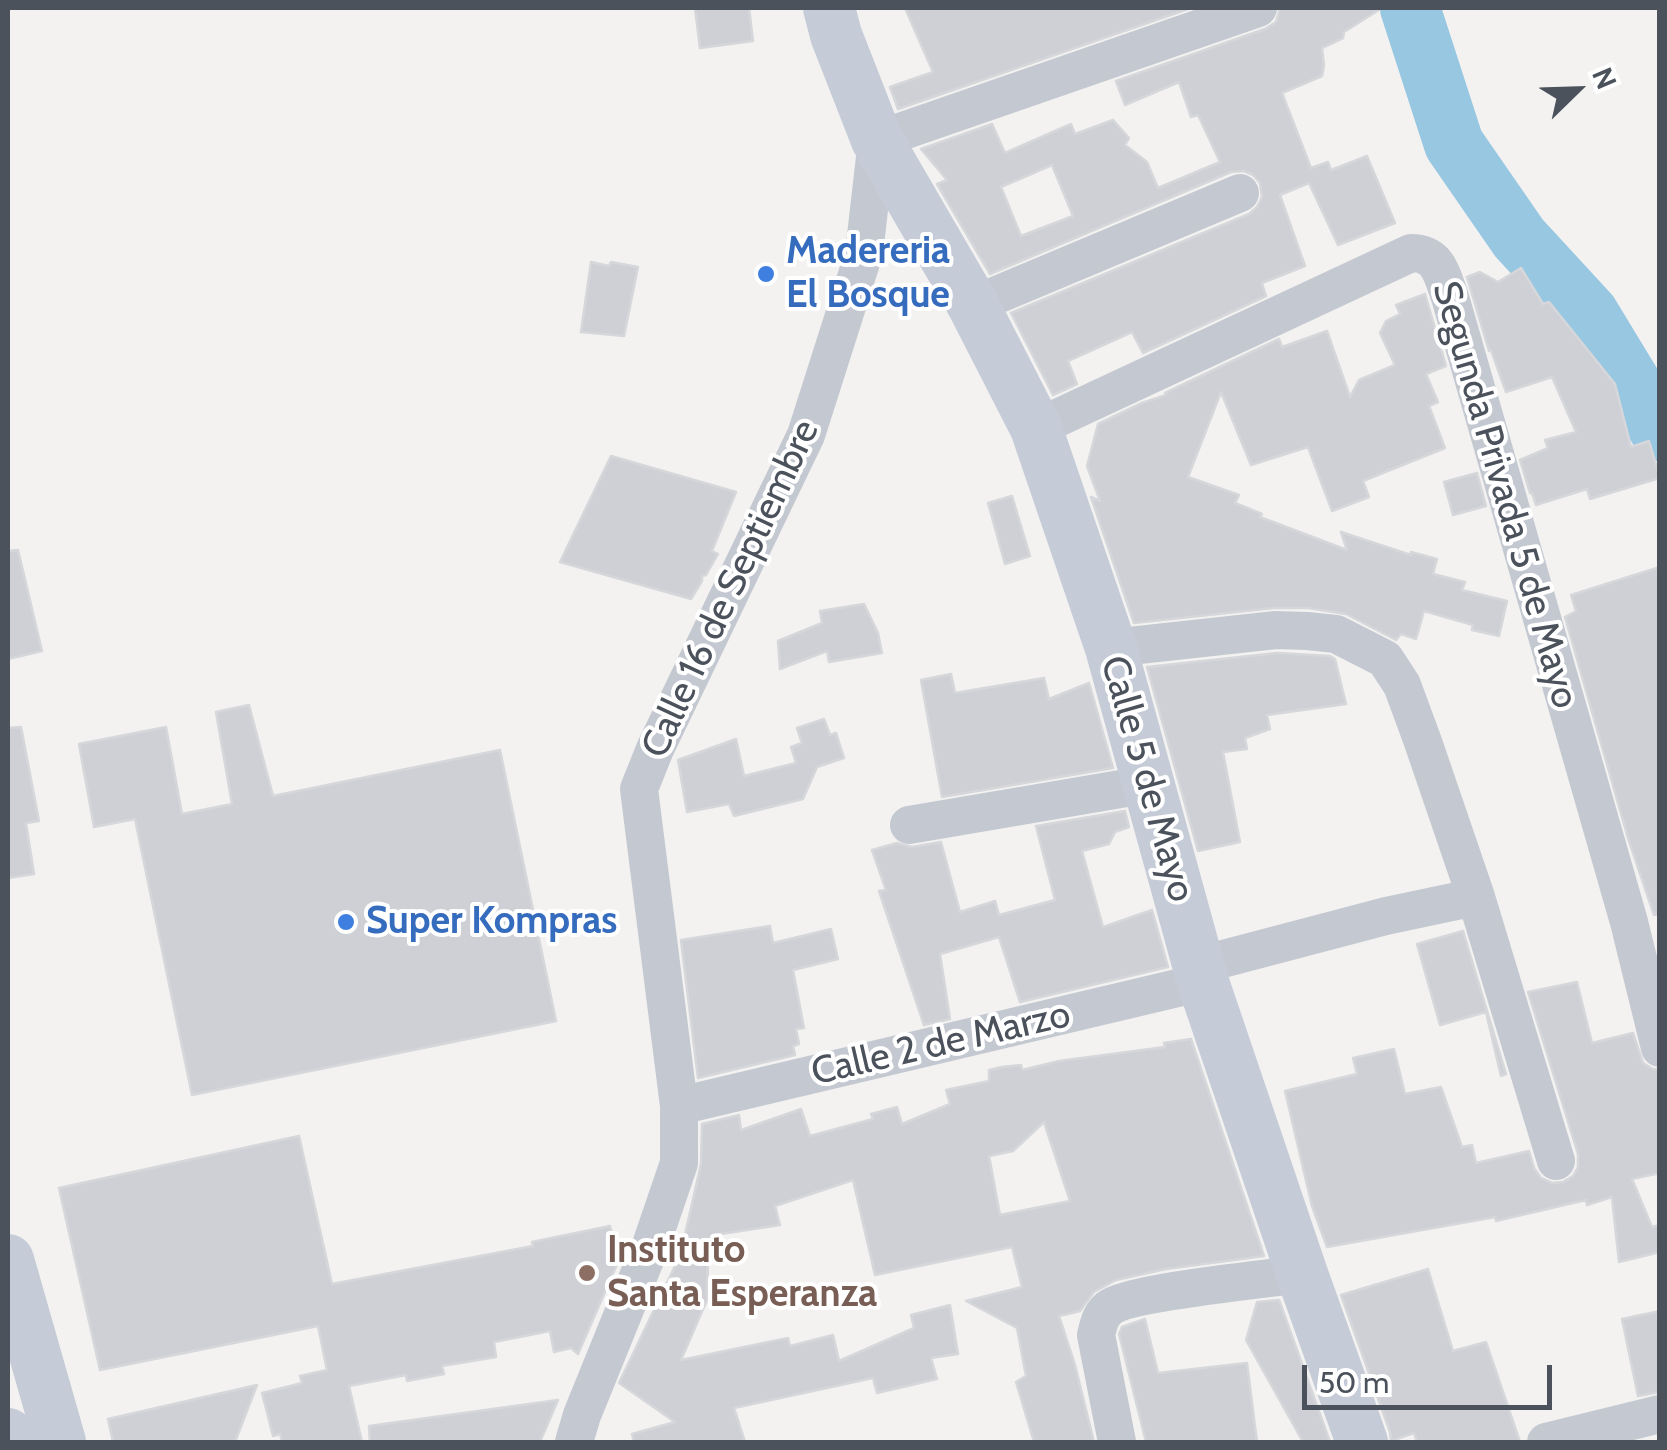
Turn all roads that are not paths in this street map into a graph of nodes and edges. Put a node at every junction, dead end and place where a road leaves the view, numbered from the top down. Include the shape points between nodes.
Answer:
1 (830, 8) edge
2 (1258, 8) edge
3 (877, 140) junction
4 (1240, 192) dead end
5 (973, 305) junction
6 (1036, 428) junction
7 (1111, 648) junction
8 (1150, 784) junction
9 (909, 825) dead end
10 (1476, 898) junction
11 (1644, 918) edge
12 (1202, 974) junction
13 (1660, 1048) edge
14 (678, 1106) junction
15 (1556, 1161) dead end
16 (8, 1260) edge
17 (1302, 1274) junction
18 (1660, 1414) edge
19 (8, 1434) edge
20 (10, 1442) edge
21 (60, 1442) edge
22 (574, 1442) edge
23 (1117, 1442) edge
24 (1362, 1442) edge
25 (1546, 1442) edge

1 - 3 street, Calle 5 de Mayo
2 - 3 street
3 - 5 street, Calle 5 de Mayo
3 - 14 street, Calle 16 de Septiembre via 864,252 806,436 639,789
4 - 5 street
5 - 6 street, Calle 5 de Mayo
6 - 7 street, Calle 5 de Mayo
6 - 11 street, Segunda Privada 5 de Mayo via 1411,253 1436,262
7 - 8 street, Calle 5 de Mayo
7 - 10 street via 1307,630 1336,634 1384,659 1402,685
8 - 9 street
8 - 12 street, Calle 5 de Mayo
10 - 12 street, Calle 2 de Marzo via 1386,916
10 - 15 street
11 - 13 street, Segunda Privada 5 de Mayo
12 - 14 street, Calle 2 de Marzo
12 - 17 street, Calle 5 de Mayo
14 - 22 street, Calle 16 de Septiembre via 679,1163
16 - 21 street
17 - 23 street via 1111,1306 1096,1335
17 - 24 street, Calle 5 de Mayo
18 - 25 street
19 - 20 street

